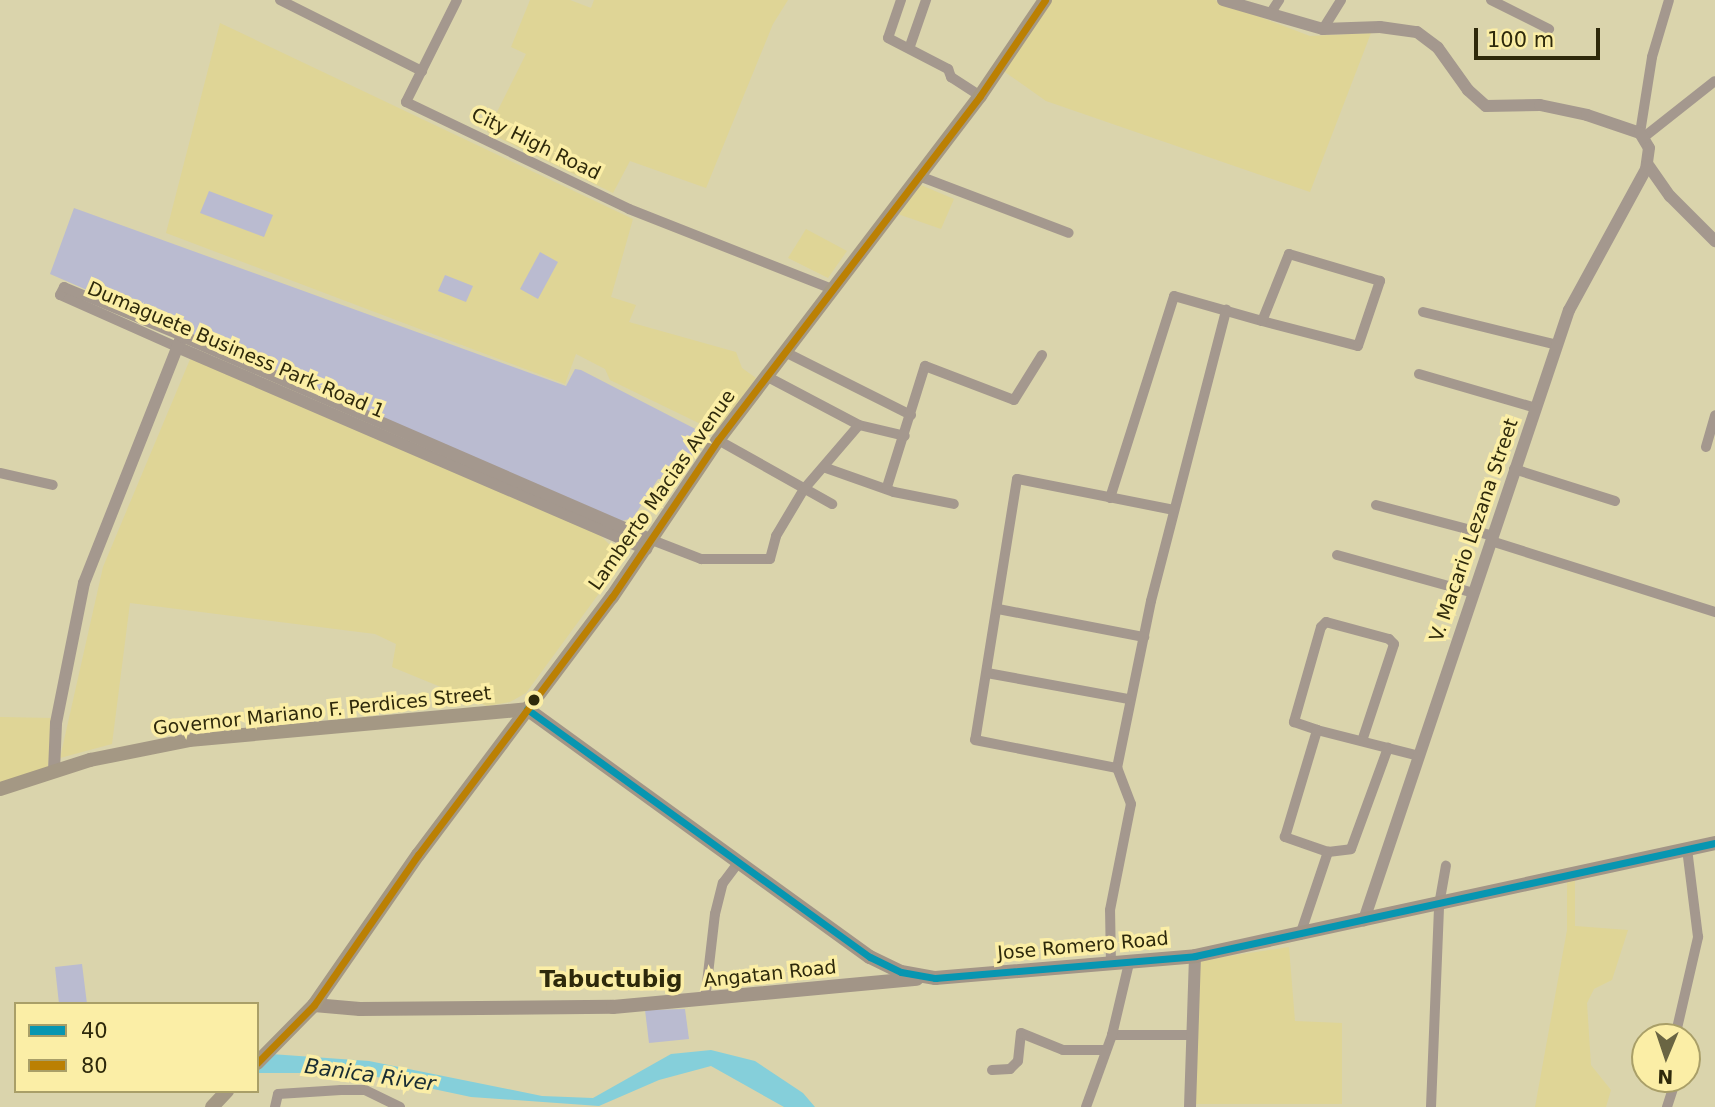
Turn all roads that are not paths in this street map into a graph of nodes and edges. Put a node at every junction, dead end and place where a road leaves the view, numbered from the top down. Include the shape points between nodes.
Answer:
1 (280, 0) edge
2 (457, 0) edge
3 (901, 0) edge
4 (926, 0) edge
5 (1045, 0) edge
6 (1223, 0) edge
7 (1279, 0) edge
8 (1341, 0) edge
9 (1491, 0) edge
10 (1670, 0) edge
11 (1270, 14) junction
12 (1323, 29) junction
13 (1549, 29) dead end
14 (910, 46) junction
15 (422, 71) junction
16 (1715, 81) edge
17 (980, 96) junction
18 (1642, 135) junction
19 (1648, 165) junction
20 (919, 176) junction
21 (1069, 233) dead end
22 (1715, 242) edge
23 (832, 289) junction
24 (1226, 310) junction
25 (1423, 312) dead end
26 (1262, 321) junction
27 (179, 342) junction
28 (1558, 345) junction
29 (785, 352) junction
30 (1042, 355) dead end
31 (1419, 374) dead end
32 (766, 376) junction
33 (1536, 408) junction
34 (911, 415) junction
35 (1715, 415) edge
36 (859, 425) junction
37 (905, 436) junction
38 (718, 440) junction
39 (1706, 447) dead end
40 (826, 468) junction
41 (1514, 469) junction
42 (0, 473) edge
43 (53, 485) dead end
44 (887, 487) junction
45 (804, 489) junction
46 (1110, 498) junction
47 (1615, 501) dead end
48 (832, 504) dead end
49 (954, 504) dead end
50 (1376, 505) dead end
51 (1174, 510) junction
52 (1492, 539) junction
53 (649, 545) junction
54 (1337, 555) dead end
55 (1474, 593) junction
56 (998, 609) junction
57 (1715, 612) edge
58 (1144, 638) junction
59 (987, 673) junction
60 (1128, 699) junction
61 (527, 709) junction
62 (1317, 730) junction
63 (1362, 741) junction
64 (1388, 748) junction
65 (1419, 757) junction
66 (1117, 768) junction
67 (54, 771) junction
68 (0, 789) edge
69 (1715, 843) edge
70 (1687, 849) junction
71 (1328, 852) junction
72 (738, 863) junction
73 (1446, 866) dead end
74 (1439, 905) junction
75 (1364, 920) junction
76 (1300, 935) junction
77 (1195, 956) junction
78 (1129, 963) junction
79 (1111, 965) junction
80 (936, 978) junction
81 (705, 1000) junction
82 (314, 1005) junction
83 (1678, 1023) edge
84 (1112, 1035) junction
85 (1191, 1035) junction
86 (1106, 1050) junction
87 (259, 1061) edge
88 (992, 1070) dead end
89 (225, 1093) edge
90 (212, 1107) edge
91 (275, 1107) edge
92 (400, 1107) edge
93 (1086, 1107) edge
94 (1190, 1107) edge
95 (1431, 1107) edge

1 - 15 street
2 - 15 street
3 - 14 street via 888,38
4 - 14 street
5 - 17 main road, Lamberto Macias Avenue
6 - 11 street
7 - 11 street
8 - 12 street
9 - 13 street
10 - 18 street via 1652,57
11 - 12 street
12 - 18 street via 1380,27 1417,32 1438,48 1468,90 1486,106 1540,105
14 - 17 street
15 - 23 street, City High Road via 406,102 629,209
16 - 18 street
17 - 20 main road, Lamberto Macias Avenue
18 - 19 street
19 - 22 street via 1670,196
19 - 28 street, V. Macario Lezana Street via 1569,310
20 - 21 street
20 - 23 main road, Lamberto Macias Avenue
23 - 29 main road, Lamberto Macias Avenue
24 - 26 street
24 - 46 street via 1174,296
24 - 51 street
25 - 28 street
26 - 26 street via 1289,254 1380,281 1358,346
27 - 27 street, Dumaguete Business Park Road 1 via 64,287 60,295
27 - 53 street, Dumaguete Business Park Road 1
27 - 67 street via 85,583 60,698
28 - 33 street, V. Macario Lezana Street
29 - 32 main road, Lamberto Macias Avenue
29 - 34 street
30 - 34 street via 1014,400 925,366
31 - 33 street
32 - 36 street
32 - 38 main road, Lamberto Macias Avenue
33 - 41 street, V. Macario Lezana Street
34 - 37 street
35 - 39 street
36 - 37 street
36 - 40 street
37 - 44 street
38 - 45 street
38 - 53 main road, Lamberto Macias Avenue
40 - 44 street
40 - 45 street
41 - 47 street
41 - 52 street, V. Macario Lezana Street
42 - 43 street
44 - 49 street
45 - 48 street
45 - 53 street via 776,536 770,559 701,559
46 - 51 street
46 - 56 street via 1017,480
50 - 52 street
51 - 58 street
52 - 55 street, V. Macario Lezana Street
52 - 57 street
53 - 61 main road, Lamberto Macias Avenue
54 - 55 street
55 - 65 street, V. Macario Lezana Street
56 - 58 street
56 - 59 street
58 - 60 street
59 - 60 street
59 - 66 street via 975,740
60 - 66 street
61 - 67 main road, Governor Mariano F. Perdices Street via 189,740 128,750
61 - 72 main road, Jose Romero Road
61 - 82 main road, Lamberto Macias Avenue
62 - 63 street
62 - 63 street via 1294,722 1326,622 1389,639 1394,645
62 - 71 street via 1285,837
63 - 64 street
64 - 65 street
64 - 71 street via 1351,849
65 - 75 street, V. Macario Lezana Street
66 - 79 street via 1131,803 1110,909
67 - 68 main road, Governor Mariano F. Perdices Street
69 - 70 main road, Jose Romero Road
70 - 74 main road, Jose Romero Road
70 - 83 street via 1698,937
71 - 76 street
72 - 80 main road, Jose Romero Road via 870,957 901,972
72 - 81 street via 723,883 715,914
73 - 74 street
74 - 75 main road, Jose Romero Road
74 - 95 street
75 - 76 main road, Jose Romero Road
76 - 77 main road, Jose Romero Road
77 - 78 main road, Jose Romero Road
77 - 85 street
78 - 79 main road, Jose Romero Road
78 - 84 street
79 - 80 main road, Jose Romero Road
80 - 81 main road, Angatan Road
81 - 82 main road, Angatan Road via 456,1009
82 - 87 main road, Lamberto Macias Avenue
84 - 85 street
84 - 86 street
85 - 94 street
86 - 88 street via 1063,1050 1021,1032 1018,1061 1010,1069
86 - 93 street
89 - 90 main road
91 - 92 street via 278,1094 365,1090

